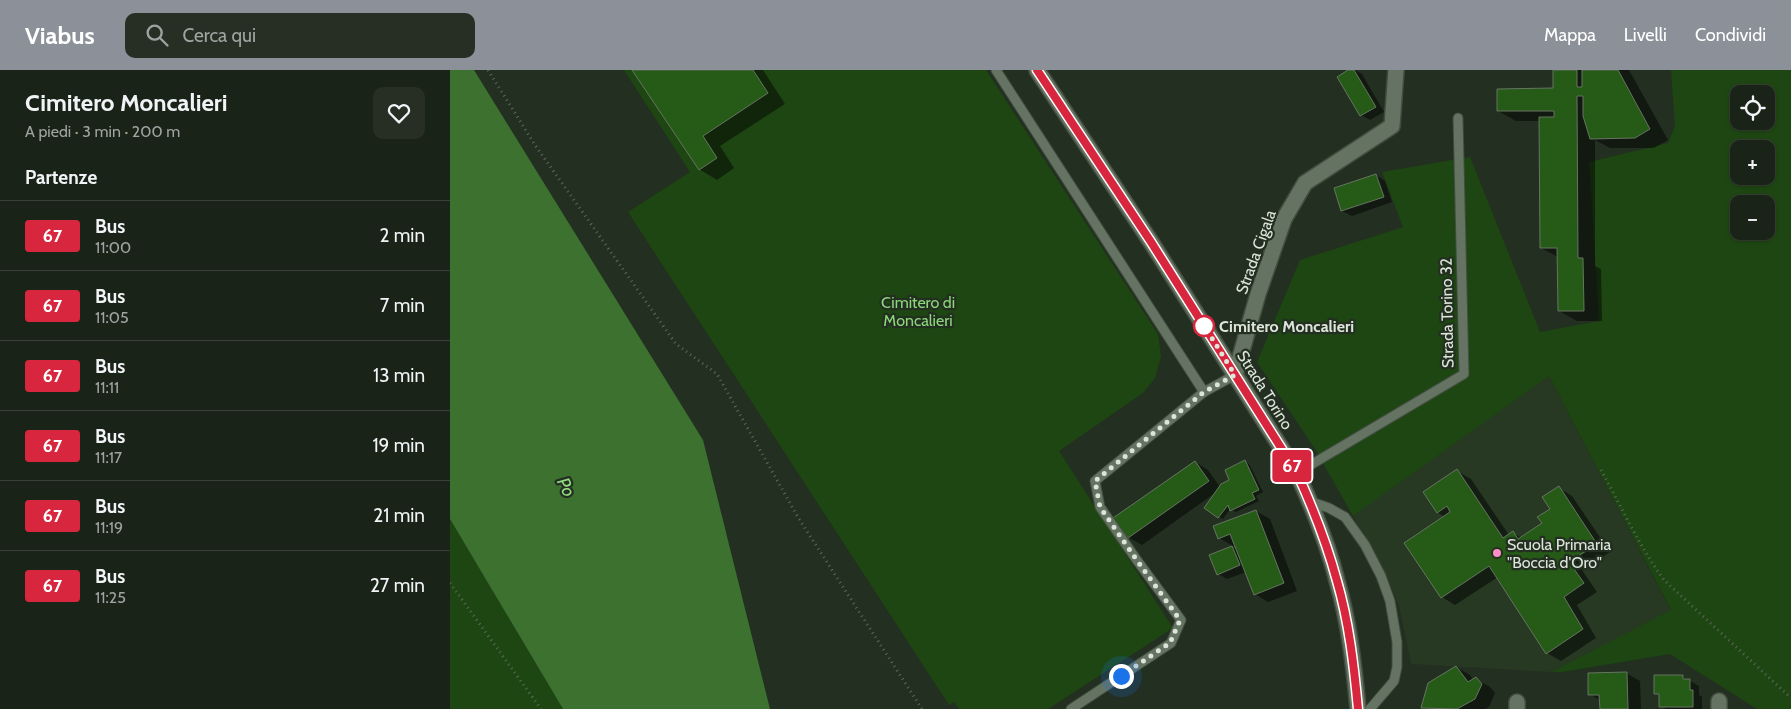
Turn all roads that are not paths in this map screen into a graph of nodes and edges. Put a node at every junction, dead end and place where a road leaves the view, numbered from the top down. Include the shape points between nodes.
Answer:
1 (996, 70) edge
2 (1037, 70) edge
3 (1396, 70) edge
4 (1458, 118) dead end
5 (1235, 375) junction
6 (1204, 392) junction
7 (1297, 473) junction
8 (1309, 501) junction
9 (1361, 708) edge
10 (1071, 709) edge

1 - 6 lane
2 - 5 main road, Strada Torino
3 - 5 main road, Strada Cigala via 1392,126 1305,183 1284,219
4 - 7 lane, Strada Torino 32 via 1464,374
5 - 6 lane
5 - 7 main road, Strada Torino
6 - 10 lane via 1095,481 1100,507 1180,620 1170,643
7 - 8 main road, Strada Torino
8 - 9 main road, Strada Torino via 1338,581
8 - 9 lane via 1345,517 1365,545 1390,601 1397,642 1394,681

